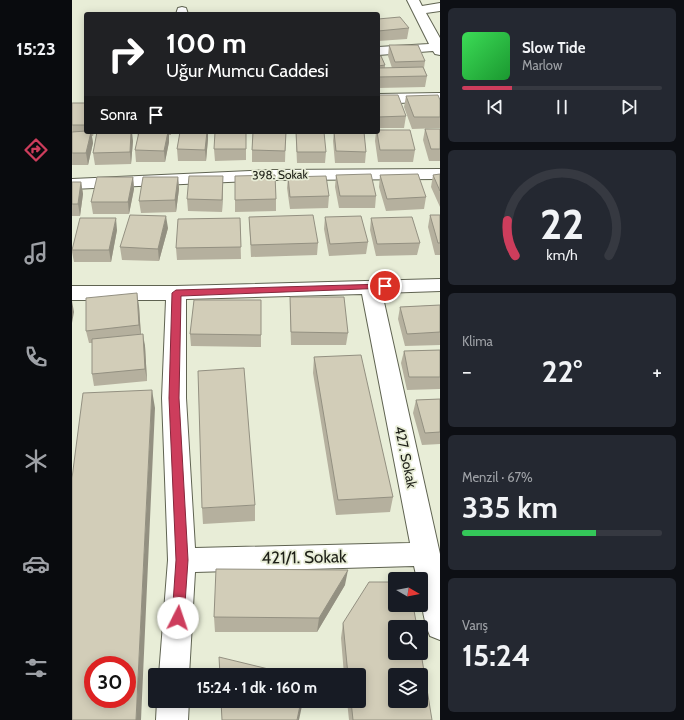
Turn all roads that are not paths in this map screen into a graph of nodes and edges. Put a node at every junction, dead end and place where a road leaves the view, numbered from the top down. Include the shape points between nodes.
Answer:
1 (416, 5) edge
2 (440, 7) edge
3 (439, 49) edge
4 (380, 51) edge
5 (440, 97) edge
6 (380, 99) edge
7 (440, 174) edge
8 (72, 184) edge
9 (440, 285) edge
10 (371, 287) junction
11 (176, 293) junction
12 (72, 294) edge
13 (426, 554) junction
14 (182, 560) junction
15 (440, 626) edge
16 (174, 668) edge
17 (173, 708) edge
18 (172, 720) edge

1 - 2 street
1 - 3 street
3 - 4 street
5 - 6 street
7 - 8 street, 398. Sokak via 273,175
9 - 10 street
10 - 11 street
10 - 13 street, 427. Sokak
11 - 12 street
11 - 14 street via 174,398
13 - 14 street, 421/1. Sokak
13 - 15 street, 427. Sokak
14 - 16 street
17 - 18 street

